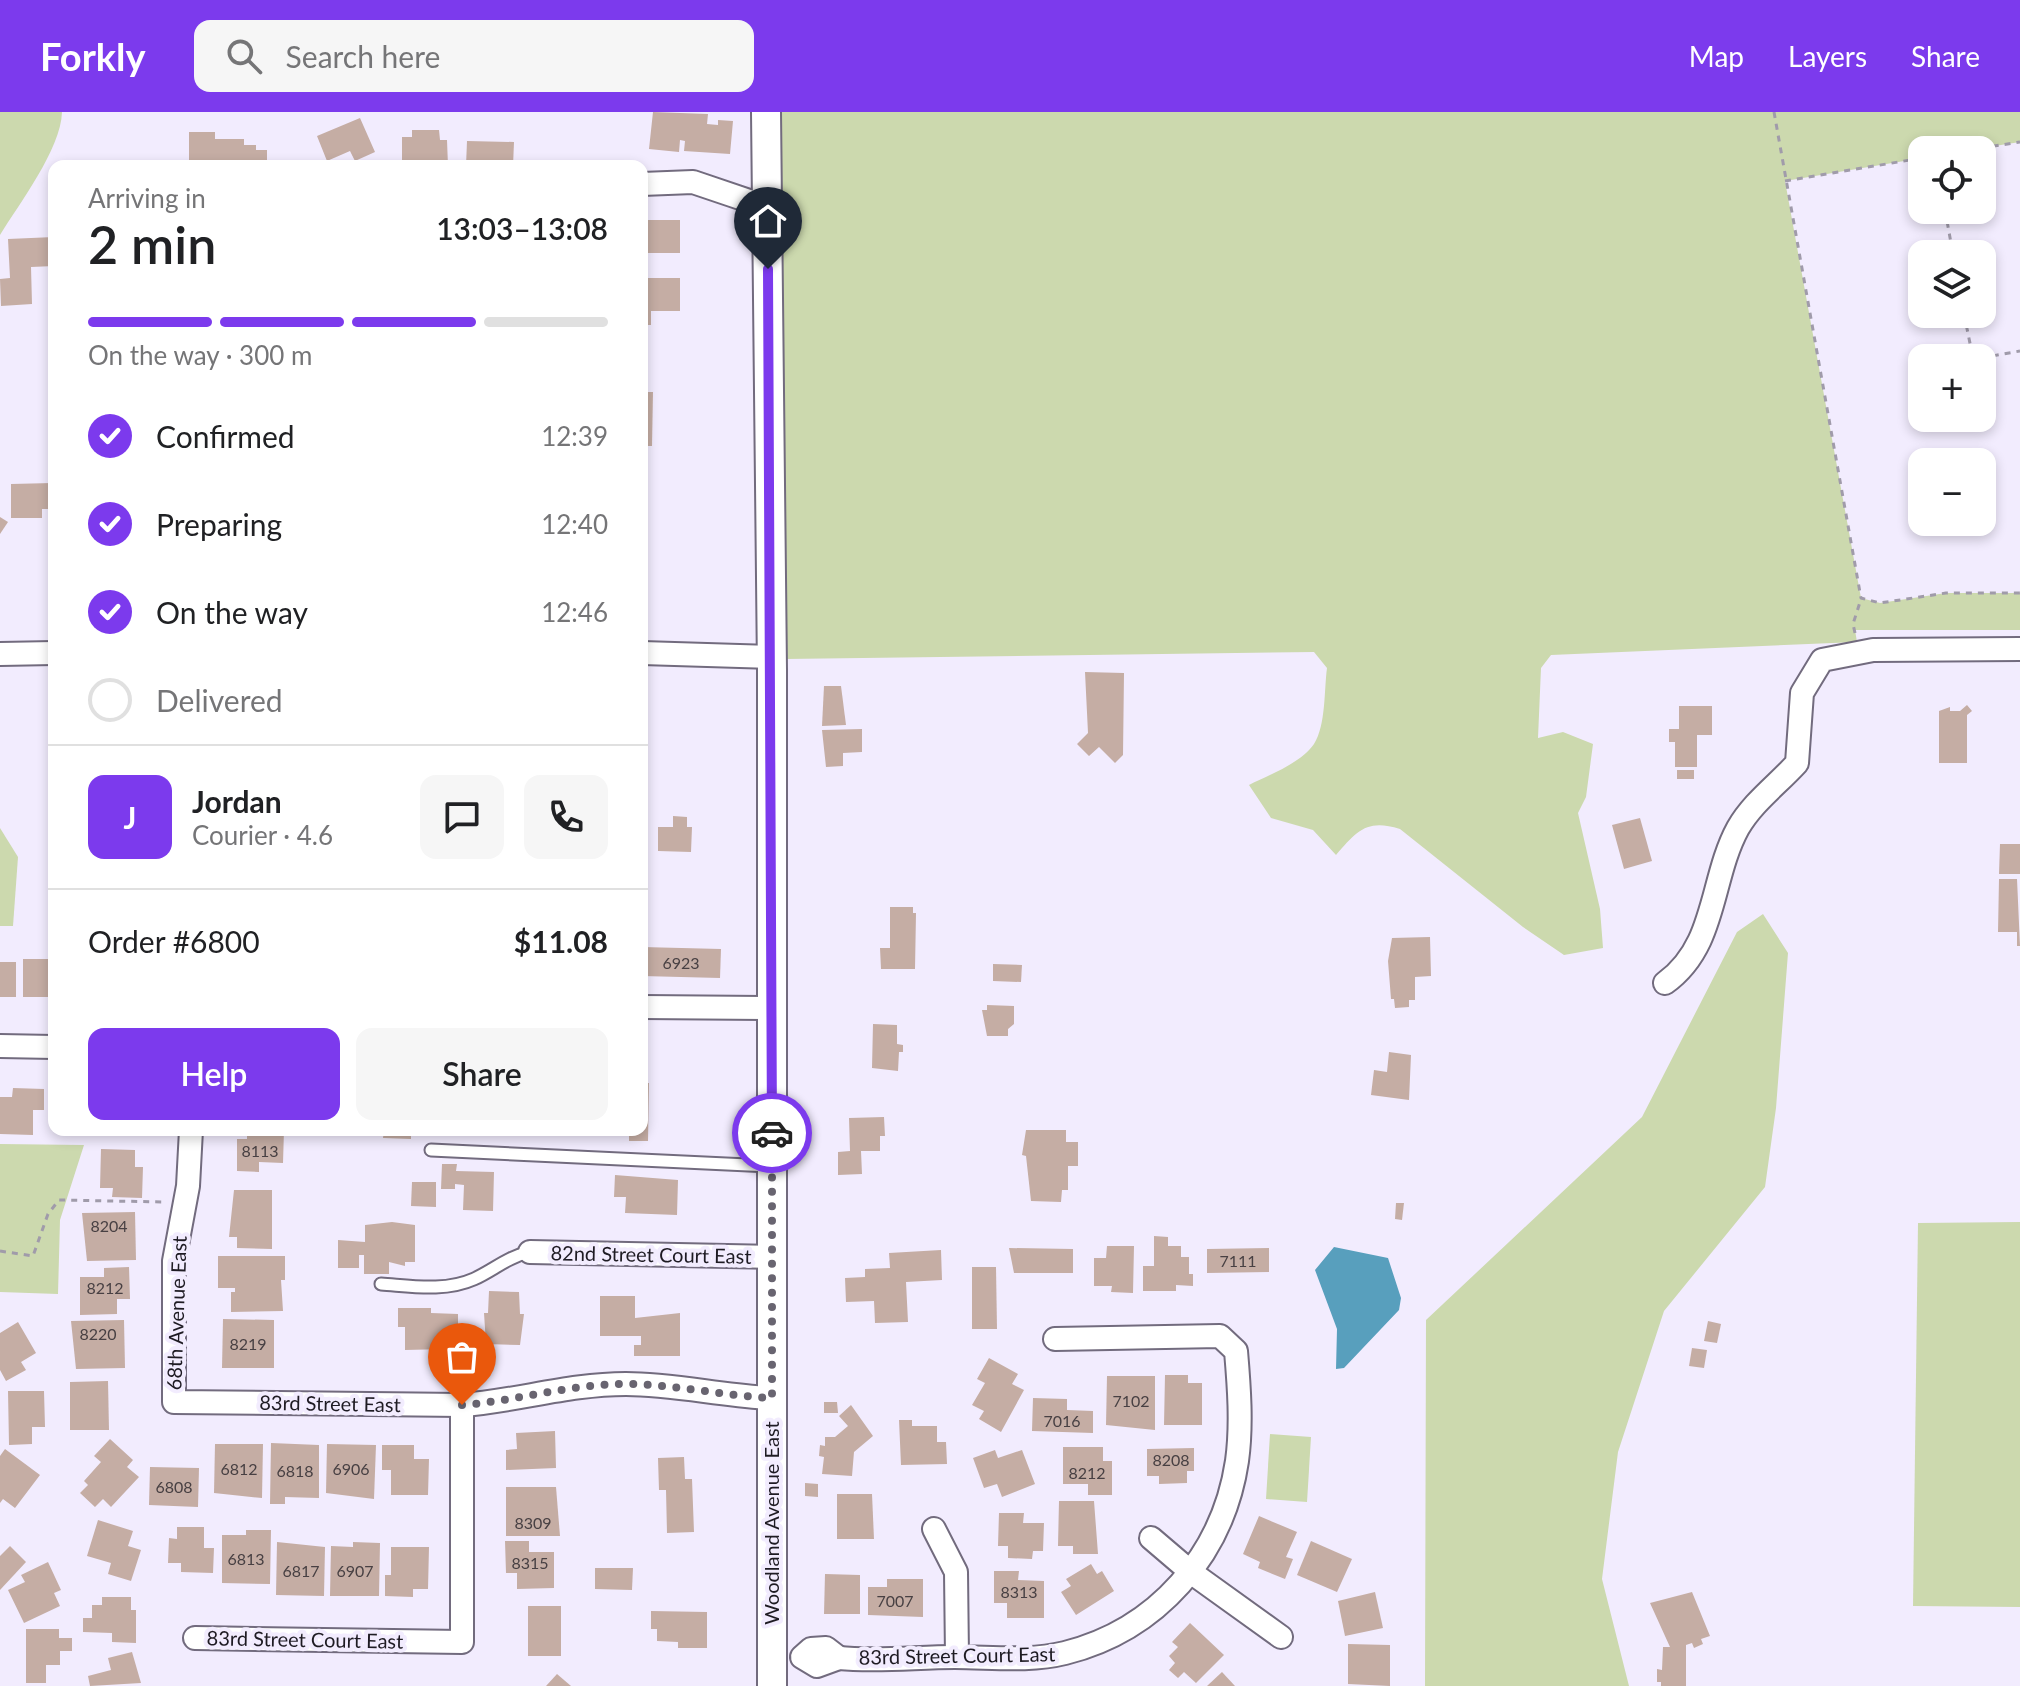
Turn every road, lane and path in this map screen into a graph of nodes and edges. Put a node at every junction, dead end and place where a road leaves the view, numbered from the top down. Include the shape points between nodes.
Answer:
1 (766, 112) edge
2 (1774, 112) edge
3 (2020, 142) edge
4 (1996, 146) edge
5 (1908, 160) edge
6 (1785, 181) junction
7 (648, 184) edge
8 (767, 207) junction
9 (2020, 351) edge
10 (1996, 355) edge
11 (2020, 593) edge
12 (1861, 598) junction
13 (2020, 649) edge
14 (48, 653) edge
15 (648, 653) edge
16 (1859, 653) junction
17 (0, 654) edge
18 (772, 657) junction
19 (1665, 983) dead end
20 (648, 1007) edge
21 (772, 1008) junction
22 (0, 1046) edge
23 (48, 1047) edge
24 (191, 1136) edge
25 (431, 1150) dead end
26 (772, 1166) junction
27 (165, 1202) dead end
28 (0, 1251) edge
29 (530, 1252) joint
30 (772, 1257) junction
31 (381, 1284) dead end
32 (1055, 1339) dead end
33 (772, 1398) junction
34 (174, 1402) joint
35 (462, 1405) junction
36 (934, 1529) dead end
37 (1151, 1538) dead end
38 (1192, 1573) junction
39 (1281, 1637) dead end
40 (195, 1638) dead end
41 (957, 1657) junction
42 (772, 1672) edge

1 - 8 street, Woodland Avenue East
2 - 6 path
3 - 4 path
5 - 6 path
6 - 12 path
7 - 8 street via 693,182
8 - 18 street, Woodland Avenue East
9 - 10 path
11 - 12 path via 1946,593 1880,603
12 - 16 path via 1853,624
13 - 16 street
14 - 17 street
15 - 18 street
16 - 19 street via 1822,660 1802,693 1797,763 1743,820 1710,920 1690,960
18 - 21 street, Woodland Avenue East
20 - 21 street
21 - 26 street, Woodland Avenue East
22 - 23 street
24 - 34 street, 68th Avenue East via 174,1261
25 - 26 lane
26 - 30 street, Woodland Avenue East
27 - 28 path via 59,1200 48,1214 33,1256
29 - 30 street, 82nd Street Court East
29 - 31 lane via 444,1288
30 - 33 street, Woodland Avenue East
32 - 38 street, 83rd Street Court East via 1220,1336 1236,1351 1235,1469 1225,1511
33 - 35 street, 83rd Street East via 628,1384 554,1389
33 - 42 street, Woodland Avenue East
34 - 35 street, 83rd Street East
35 - 40 street, 83rd Street Court East via 462,1642
36 - 41 street via 956,1572
37 - 38 street
38 - 39 street
38 - 41 street, 83rd Street Court East via 1130,1628 1086,1647 1041,1657
41 - 42 street, 83rd Street Court East via 839,1658 822,1647

